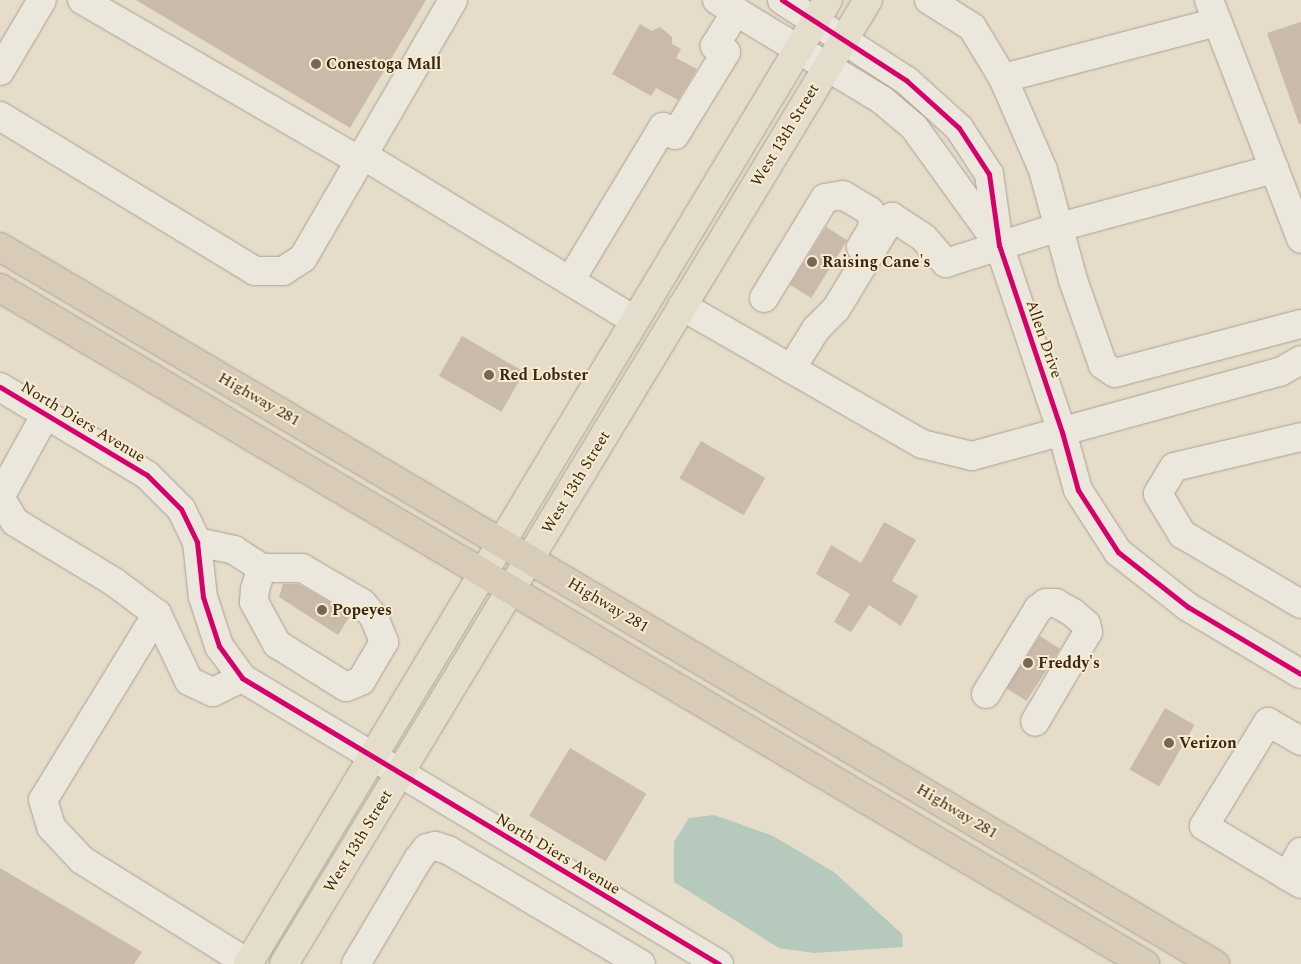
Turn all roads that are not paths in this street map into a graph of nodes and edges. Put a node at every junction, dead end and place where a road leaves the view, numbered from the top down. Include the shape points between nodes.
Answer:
1 (42, 0) edge
2 (82, 0) edge
3 (453, 0) edge
4 (782, 0) edge
5 (868, 0) edge
6 (928, 0) edge
7 (727, 6) edge
8 (822, 10) edge
9 (1213, 11) edge
10 (844, 39) junction
11 (798, 49) junction
12 (827, 66) junction
13 (0, 71) edge
14 (1003, 78) junction
15 (0, 116) edge
16 (360, 157) junction
17 (1274, 169) junction
18 (1059, 227) junction
19 (1301, 239) edge
20 (999, 245) junction
21 (0, 247) edge
22 (570, 281) junction
23 (0, 288) edge
24 (764, 298) dead end
25 (682, 306) junction
26 (634, 320) junction
27 (1301, 324) edge
28 (816, 329) junction
29 (1301, 360) edge
30 (791, 369) junction
31 (0, 387) edge
32 (46, 414) junction
33 (1062, 432) junction
34 (1301, 436) edge
35 (500, 541) junction
36 (197, 542) junction
37 (529, 558) junction
38 (262, 568) junction
39 (482, 572) junction
40 (510, 589) junction
41 (1301, 604) edge
42 (157, 614) junction
43 (1301, 674) edge
44 (242, 678) junction
45 (986, 694) dead end
46 (1035, 722) dead end
47 (1301, 741) edge
48 (372, 758) junction
49 (398, 774) junction
50 (1301, 852) edge
51 (1294, 880) edge
52 (248, 964) edge
53 (284, 964) edge
54 (356, 964) edge
55 (641, 964) edge
56 (719, 964) edge
57 (1145, 964) edge
58 (1215, 964) edge

1 - 13 street
2 - 16 street
3 - 16 street
4 - 8 street, Allen Drive
5 - 10 main road, West 13th Street
6 - 14 street via 972,27
7 - 11 street, Allen Drive
7 - 22 street via 715,46 726,52 675,135 663,127
8 - 10 street, Allen Drive
8 - 11 main road, West 13th Street
9 - 14 street
9 - 17 street
10 - 12 main road, West 13th Street
10 - 20 street, Allen Drive via 907,81 959,128 989,174
11 - 12 street, Allen Drive
11 - 26 main road, West 13th Street
12 - 20 street, Allen Drive via 882,100 914,126
12 - 25 main road, West 13th Street
14 - 18 street via 1043,170
15 - 16 street via 255,271 283,271 303,258
16 - 22 street
17 - 18 street
17 - 19 street
18 - 20 street
18 - 27 street via 1102,365 1115,373
20 - 28 street via 946,263 924,238 892,217 836,310
20 - 33 street, Allen Drive
21 - 35 highway, Highway 281
22 - 26 street
23 - 39 highway
24 - 28 street via 824,198 842,195 860,203 870,211 871,231 827,304
25 - 30 street
25 - 37 main road, West 13th Street
26 - 35 main road, West 13th Street
28 - 30 street
29 - 33 street via 1280,372
30 - 33 street via 922,444 972,456
31 - 32 street, North Diers Avenue
32 - 36 street, North Diers Avenue via 148,475 182,509
32 - 42 street via 0,496 15,522 114,582
33 - 43 street, Allen Drive via 1078,490 1118,552 1188,607
34 - 41 street via 1174,466 1158,494 1182,534
35 - 37 highway, Highway 281
35 - 39 main road, West 13th Street
36 - 38 street via 234,550
36 - 44 street, North Diers Avenue via 203,597 219,646
37 - 40 main road, West 13th Street
37 - 58 highway, Highway 281
38 - 38 street via 302,568 362,603 374,617 384,642 361,681 346,687 277,644 254,602
39 - 40 highway
39 - 48 main road, West 13th Street
40 - 49 main road, West 13th Street
40 - 57 highway
42 - 44 street via 189,681 213,692
42 - 52 street via 43,800 51,827 82,860
44 - 48 street, North Diers Avenue
45 - 46 street via 1038,608 1046,603 1056,604 1073,613 1086,624 1088,632
47 - 51 street via 1268,722 1204,826
48 - 49 street, North Diers Avenue
48 - 52 main road, West 13th Street
49 - 53 main road, West 13th Street
49 - 56 street, North Diers Avenue
50 - 51 street
54 - 55 street via 419,858 427,848 435,846 448,850

